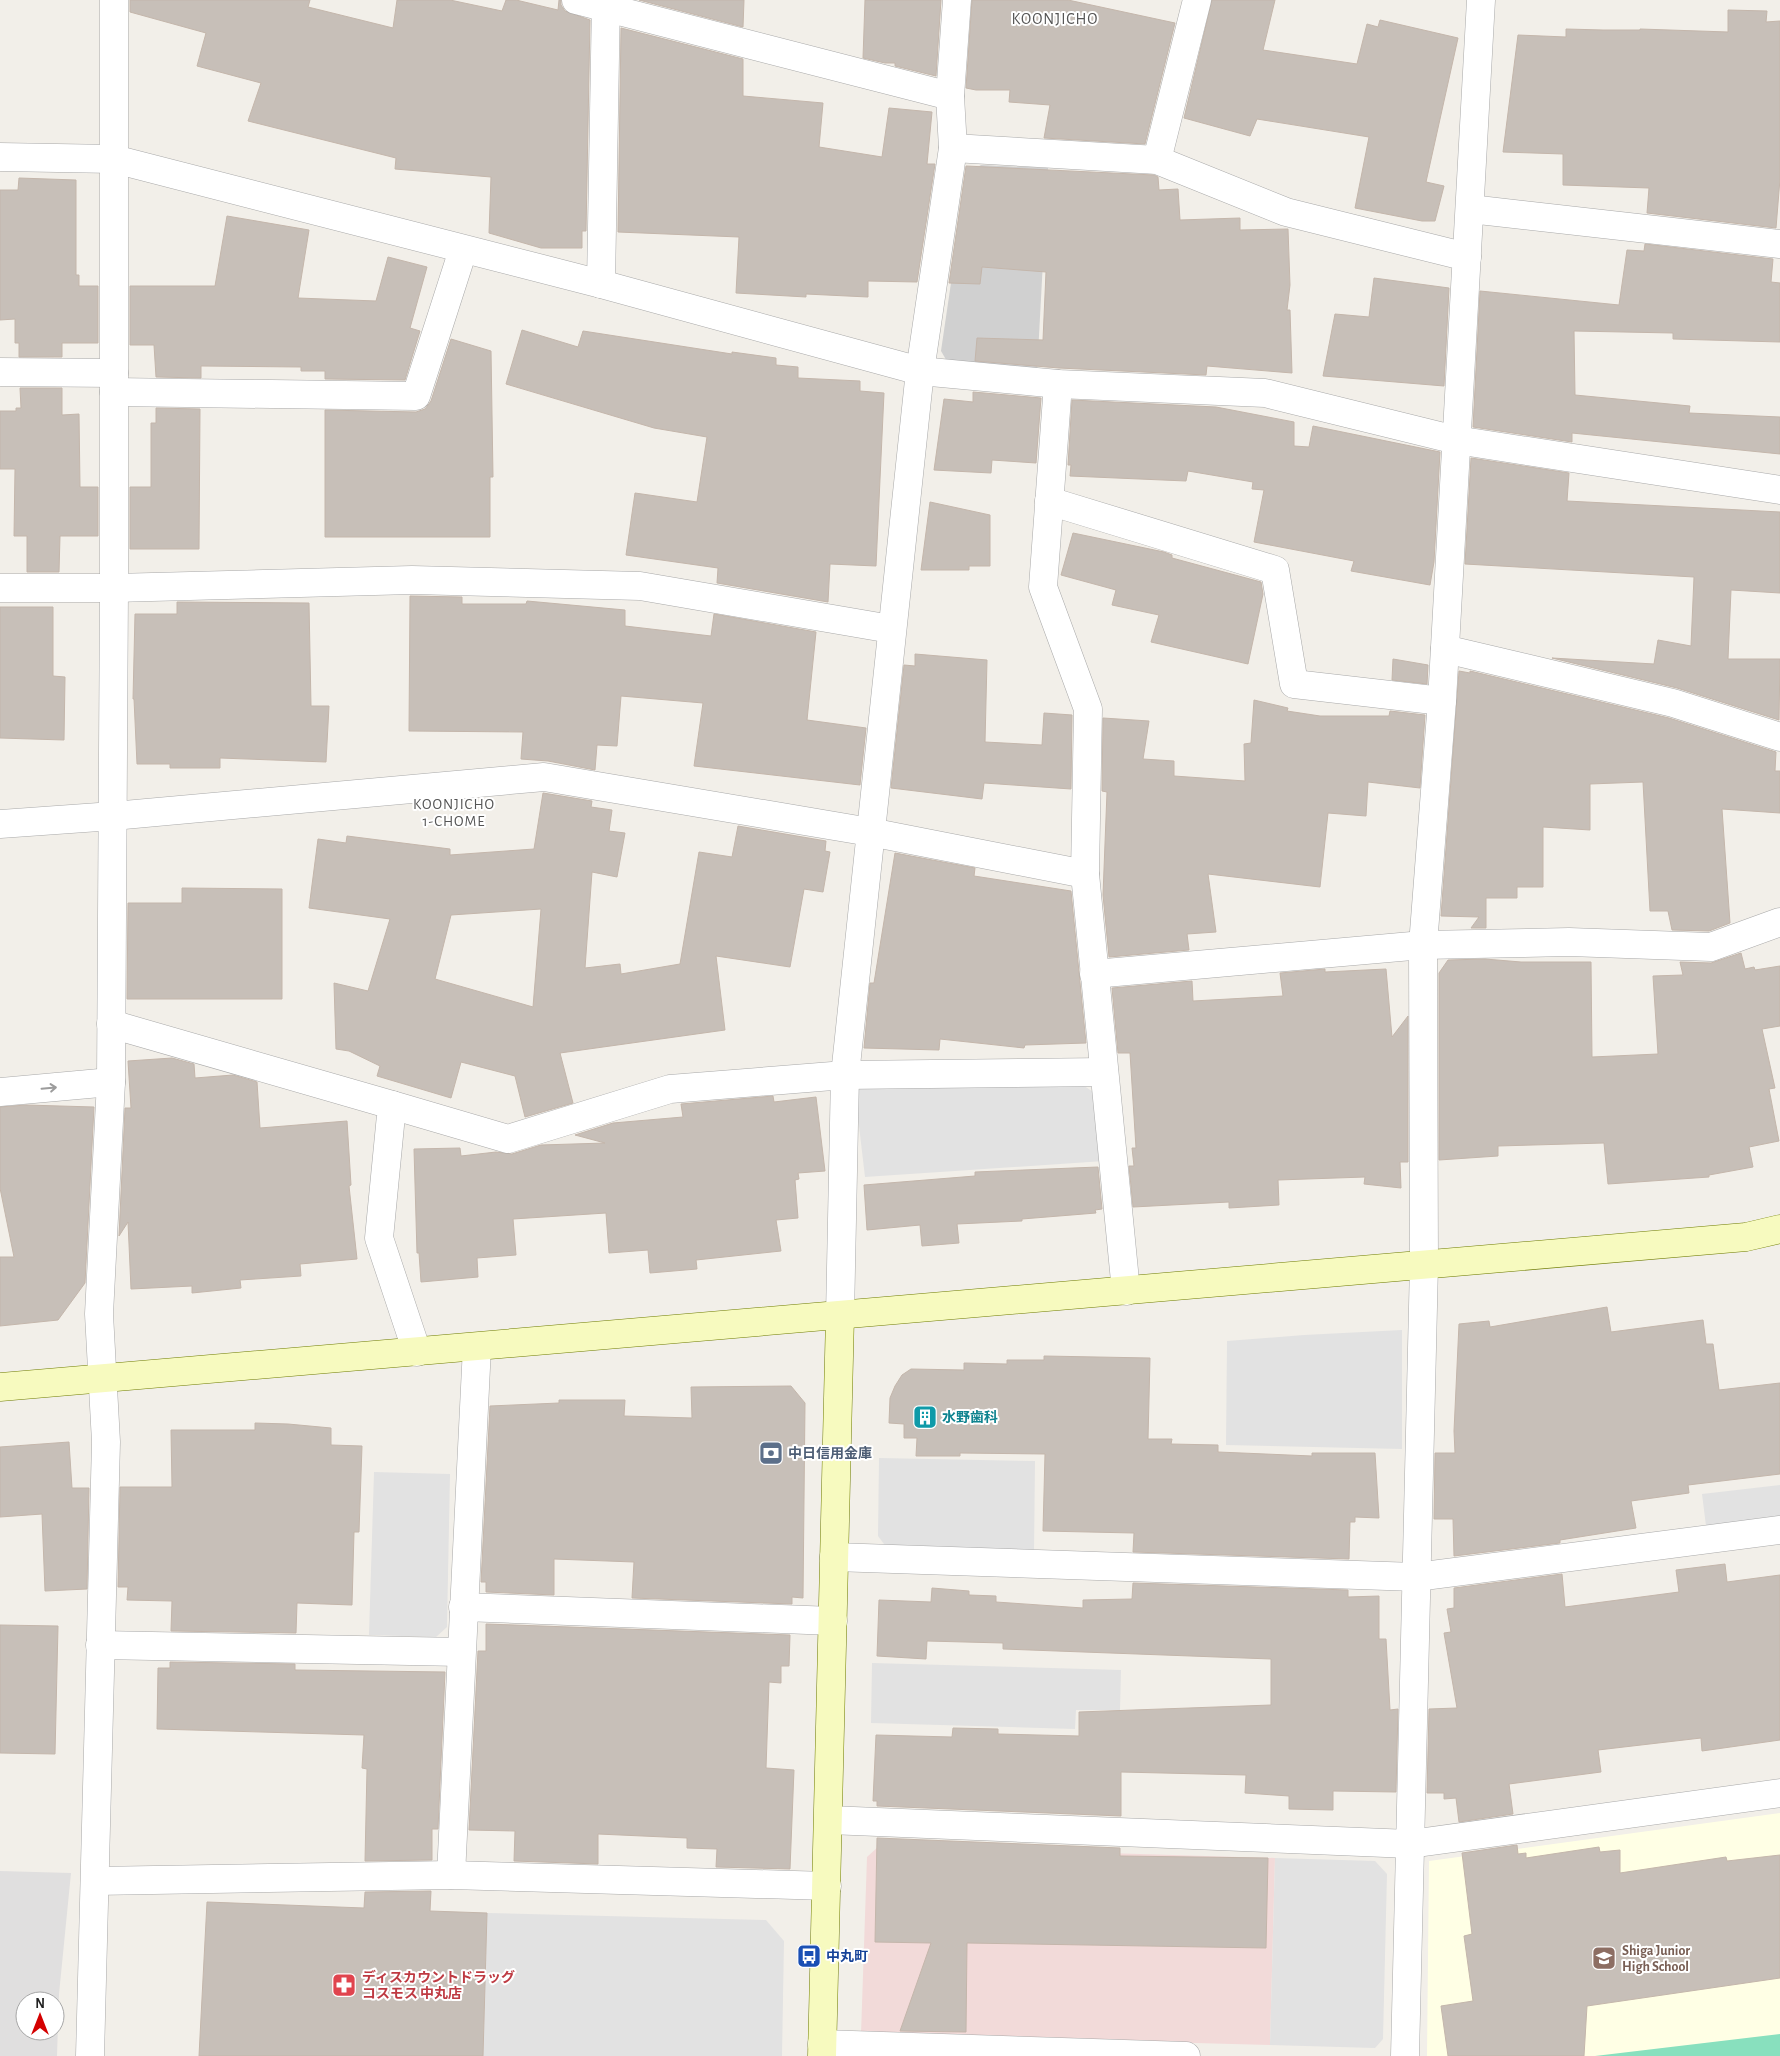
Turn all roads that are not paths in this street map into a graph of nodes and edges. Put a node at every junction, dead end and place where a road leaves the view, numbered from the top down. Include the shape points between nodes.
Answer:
1 (114, 0) edge
2 (576, 0) edge
3 (957, 0) edge
4 (1197, 0) edge
5 (1481, 0) edge
6 (605, 3) edge
7 (950, 96) junction
8 (953, 148) junction
9 (0, 157) edge
10 (114, 159) junction
11 (1157, 160) junction
12 (1470, 209) junction
13 (1780, 244) edge
14 (463, 250) junction
15 (1467, 257) junction
16 (601, 284) junction
17 (920, 371) junction
18 (0, 372) edge
19 (114, 382) junction
20 (1058, 384) junction
21 (1456, 440) junction
22 (1780, 490) edge
23 (1049, 501) junction
24 (0, 588) edge
25 (114, 588) junction
26 (891, 629) junction
27 (1445, 649) junction
28 (1442, 700) junction
29 (1780, 737) edge
30 (113, 816) junction
31 (0, 824) edge
32 (870, 832) junction
33 (1085, 874) junction
34 (1780, 922) edge
35 (1423, 945) junction
36 (1094, 974) junction
37 (111, 1024) junction
38 (1104, 1072) junction
39 (845, 1075) junction
40 (111, 1082) junction
41 (0, 1092) edge
42 (392, 1105) junction
43 (1780, 1229) edge
44 (1424, 1265) junction
45 (1126, 1291) junction
46 (840, 1316) junction
47 (477, 1347) junction
48 (417, 1352) junction
49 (104, 1379) junction
50 (0, 1387) edge
51 (1780, 1530) edge
52 (834, 1557) junction
53 (1416, 1577) junction
54 (463, 1607) junction
55 (833, 1621) junction
56 (100, 1645) junction
57 (461, 1652) junction
58 (1780, 1792) edge
59 (829, 1820) junction
60 (1410, 1844) junction
61 (451, 1875) junction
62 (95, 1881) junction
63 (827, 1886) junction
64 (822, 2050) edge
65 (90, 2056) edge
66 (1186, 2056) edge
67 (1405, 2056) edge

1 - 10 street
2 - 6 street
3 - 7 street
4 - 11 street
5 - 12 street
6 - 7 street
6 - 16 street
7 - 8 street
8 - 11 street
8 - 17 street
9 - 10 street
10 - 14 street
10 - 19 street
11 - 15 street via 1286,212
12 - 13 street
12 - 15 street
14 - 16 street
14 - 19 street via 416,396
15 - 21 street
16 - 17 street
17 - 20 street
17 - 26 street
18 - 19 street
19 - 25 street
20 - 21 street via 1265,393
20 - 23 street
21 - 22 street
21 - 27 street
23 - 28 street via 1275,570 1294,684
23 - 33 street via 1043,587 1088,709
24 - 25 street
25 - 26 street via 412,580 640,586
25 - 30 street
26 - 32 street
27 - 28 street
27 - 29 street via 1674,703
28 - 35 street
30 - 31 street
30 - 32 street via 544,777
30 - 37 street
32 - 33 street
32 - 39 street
33 - 36 street
34 - 35 street via 1711,947 1569,942
35 - 36 street
35 - 44 street
36 - 38 street
37 - 40 street
37 - 42 street
38 - 39 street
38 - 45 street
39 - 42 street via 670,1089 508,1139
39 - 46 street
41 -> 40 street
40 - 49 street via 99,1314
42 - 48 street via 379,1238
43 - 44 street via 1746,1237
44 - 45 street
44 - 53 street
45 - 46 street
46 - 47 street
46 - 52 street
47 - 48 street
47 - 54 street
48 - 49 street
49 - 50 street
49 - 56 street via 106,1442
51 - 53 street
52 - 53 street
52 - 55 street
53 - 60 street
54 - 55 street
54 - 57 street
55 - 59 street
56 - 57 street
56 - 62 street
57 - 61 street
58 - 60 street
59 - 60 street
59 - 63 street
60 - 67 street
61 - 62 street
61 - 63 street
62 - 65 street
63 - 64 street
64 - 66 street

